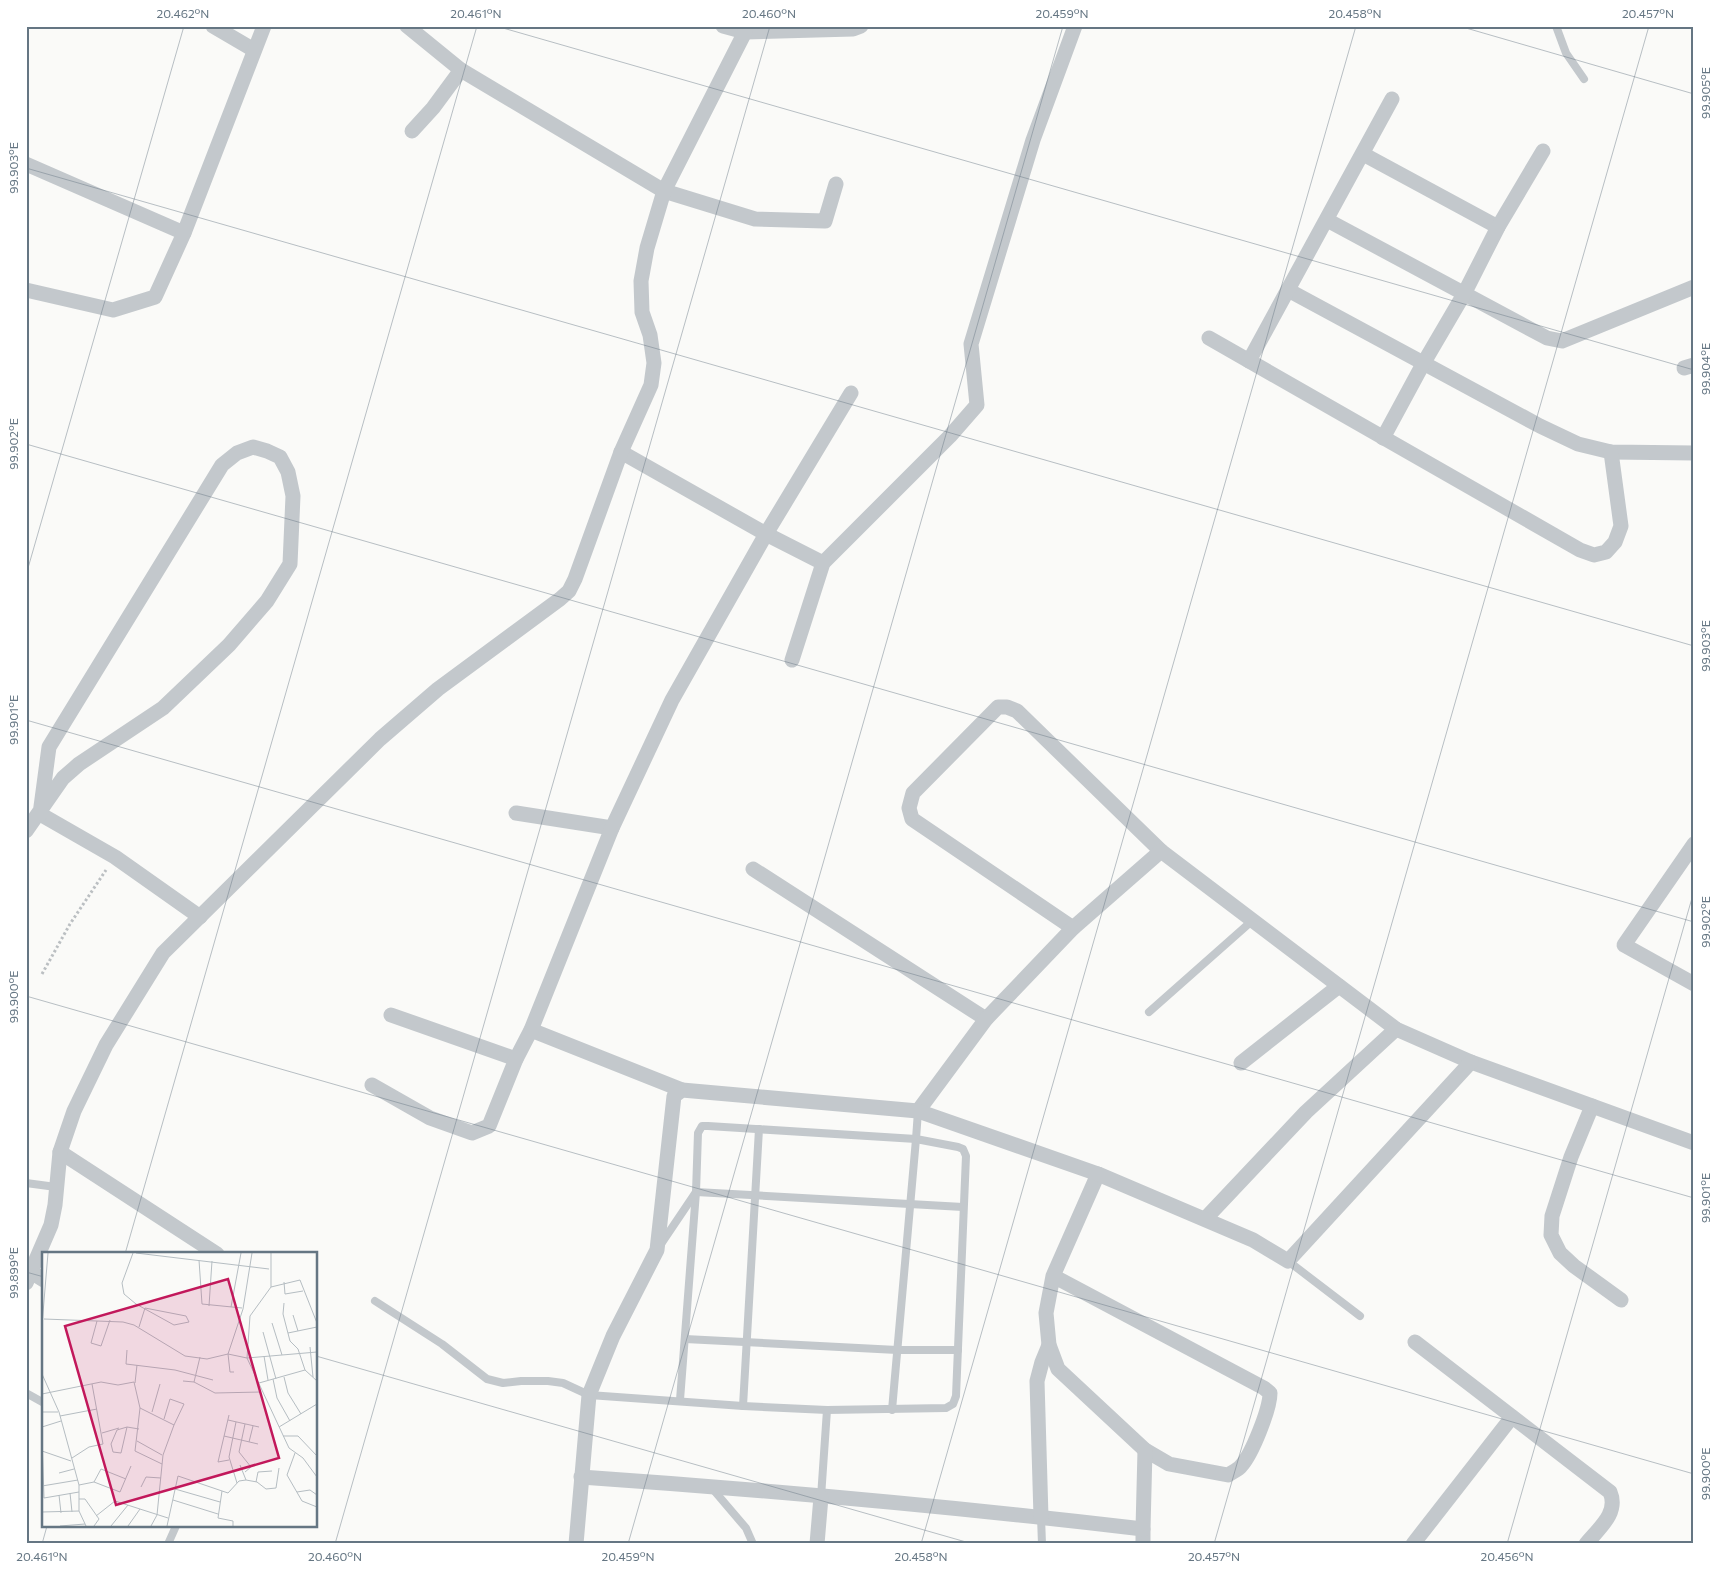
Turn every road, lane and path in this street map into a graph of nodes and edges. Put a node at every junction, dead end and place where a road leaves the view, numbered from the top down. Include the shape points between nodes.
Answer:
1 (213, 26) edge
2 (264, 26) edge
3 (407, 26) edge
4 (723, 26) edge
5 (861, 26) edge
6 (1075, 26) edge
7 (1556, 26) edge
8 (745, 29) edge
9 (254, 50) junction
10 (461, 70) junction
11 (1584, 79) dead end
12 (1392, 100) dead end
13 (412, 131) dead end
14 (1543, 151) dead end
15 (1363, 154) junction
16 (26, 164) edge
17 (836, 184) dead end
18 (664, 191) junction
19 (1327, 220) junction
20 (1498, 227) junction
21 (184, 233) junction
22 (1694, 287) edge
23 (26, 290) edge
24 (1288, 290) junction
25 (1464, 294) junction
26 (1209, 338) dead end
27 (1249, 361) junction
28 (1423, 364) junction
29 (851, 393) dead end
30 (1383, 438) junction
31 (621, 452) junction
32 (1611, 452) junction
33 (1694, 453) edge
34 (766, 534) junction
35 (823, 562) junction
36 (792, 660) dead end
37 (516, 813) dead end
38 (40, 814) junction
39 (612, 828) junction
40 (26, 831) edge
41 (1694, 844) edge
42 (1162, 851) junction
43 (115, 857) junction
44 (753, 870) dead end
45 (200, 917) junction
46 (1253, 920) junction
47 (1073, 928) junction
48 (42, 974) dead end
49 (1694, 984) edge
50 (1339, 986) junction
51 (1149, 1012) dead end
52 (391, 1016) dead end
53 (986, 1018) junction
54 (1396, 1029) junction
55 (531, 1030) junction
56 (516, 1059) junction
57 (1471, 1062) junction
58 (1241, 1063) dead end
59 (372, 1085) dead end
60 (682, 1090) junction
61 (1592, 1106) junction
62 (918, 1111) junction
63 (759, 1129) junction
64 (916, 1139) junction
65 (1694, 1143) edge
66 (60, 1152) junction
67 (1098, 1174) junction
68 (26, 1182) edge
69 (56, 1187) junction
70 (696, 1192) junction
71 (756, 1196) junction
72 (910, 1205) junction
73 (963, 1208) junction
74 (1205, 1219) junction
75 (658, 1250) junction
76 (214, 1252) edge
77 (1288, 1261) junction
78 (1053, 1276) junction
79 (28, 1277) edge
80 (42, 1280) edge
81 (1621, 1300) dead end
82 (375, 1301) dead end
83 (1360, 1316) dead end
84 (684, 1339) junction
85 (747, 1341) junction
86 (1415, 1342) dead end
87 (1049, 1345) junction
88 (897, 1350) junction
89 (958, 1350) junction
90 (26, 1393) edge
91 (590, 1395) junction
92 (680, 1400) junction
93 (42, 1402) edge
94 (743, 1406) junction
95 (827, 1410) junction
96 (892, 1410) junction
97 (1512, 1417) junction
98 (1145, 1450) junction
99 (581, 1477) junction
100 (710, 1486) junction
101 (821, 1497) junction
102 (1041, 1517) junction
103 (175, 1528) edge
104 (1143, 1536) edge
105 (168, 1544) edge
106 (576, 1544) edge
107 (754, 1544) edge
108 (817, 1544) edge
109 (1042, 1544) edge
110 (1413, 1544) edge
111 (1586, 1544) edge

1 - 9 street
2 - 9 street
3 - 10 street
4 - 8 street
5 - 8 street via 853,29
6 - 35 street via 1033,140 971,344 977,405
7 - 11 lane via 1566,53
8 - 18 street
9 - 21 street
10 - 13 street
10 - 18 street
12 - 15 street
14 - 20 street
15 - 19 street
15 - 20 street
16 - 21 street
17 - 18 street via 825,221 755,219
18 - 31 street via 641,281 642,312 650,335 654,363 651,386
19 - 24 street
19 - 25 street
20 - 25 street
21 - 23 street via 155,297 113,310
22 - 25 street via 1562,341 1547,338
24 - 27 street
24 - 28 street
25 - 28 street
26 - 27 street
27 - 30 street
28 - 30 street
28 - 32 street via 1578,444
29 - 34 street
30 - 32 street via 1594,555 1606,552 1615,542 1621,526
31 - 34 street
31 - 45 street via 569,590 438,689 380,739
32 - 33 street
34 - 35 street
34 - 39 street via 672,700
35 - 36 street
37 - 39 street
38 - 38 street via 49,747 222,465 237,453 253,447 280,457 288,472 293,496 290,564 267,601 229,645 163,708 63,778
38 - 40 street
38 - 43 street
39 - 55 street
41 - 49 street via 1624,945
42 - 46 street
42 - 47 street
42 - 47 street via 1017,711 998,707 913,793 909,808 912,819
43 - 45 street
43 - 48 path via 70,924
44 - 53 street
45 - 66 street via 163,953 106,1045 74,1111
46 - 50 street
46 - 51 lane
47 - 53 street
50 - 54 street
50 - 58 street
52 - 56 street
53 - 62 street
54 - 57 street
54 - 74 street via 1306,1112
55 - 56 street
55 - 60 street
56 - 59 street via 490,1126 472,1133 430,1118
57 - 61 street
57 - 77 street
60 - 62 street
60 - 75 street via 674,1096
61 - 65 street
61 - 81 street via 1552,1216 1551,1235 1560,1253
62 - 64 lane
62 - 67 street
63 - 64 lane
63 - 70 lane via 702,1126 698,1133
63 - 71 lane
64 - 72 lane
64 - 73 lane via 958,1147 965,1152
66 - 69 street
66 - 76 street
67 - 74 street
67 - 78 street
68 - 69 lane
69 - 79 street via 51,1225
70 - 71 lane
70 - 75 lane
70 - 84 lane
71 - 72 lane
71 - 85 lane
72 - 73 lane
72 - 88 lane
73 - 89 lane
74 - 77 street via 1253,1240
75 - 91 street via 613,1336
77 - 83 lane
78 - 87 street via 1046,1313
78 - 98 street via 1270,1393 1270,1403 1250,1452 1241,1467 1228,1475 1169,1464
79 - 80 street
82 - 91 lane via 442,1344 487,1379 502,1383 563,1383
84 - 85 lane
84 - 92 lane
85 - 88 lane
85 - 94 lane
86 - 97 street
87 - 98 street via 1058,1369
87 - 102 street via 1038,1382
88 - 89 lane
88 - 96 lane
89 - 96 lane via 953,1404 946,1408
90 - 93 lane
91 - 92 lane
91 - 99 street
92 - 94 lane
94 - 95 lane
95 - 96 lane
95 - 101 lane
97 - 110 street
97 - 111 street via 1610,1492 1614,1500 1612,1511
98 - 104 street
99 - 100 street
99 - 106 street
100 - 101 street
100 - 107 lane via 746,1528
101 - 102 street
101 - 108 street
102 - 104 street
102 - 109 lane
103 - 105 lane

